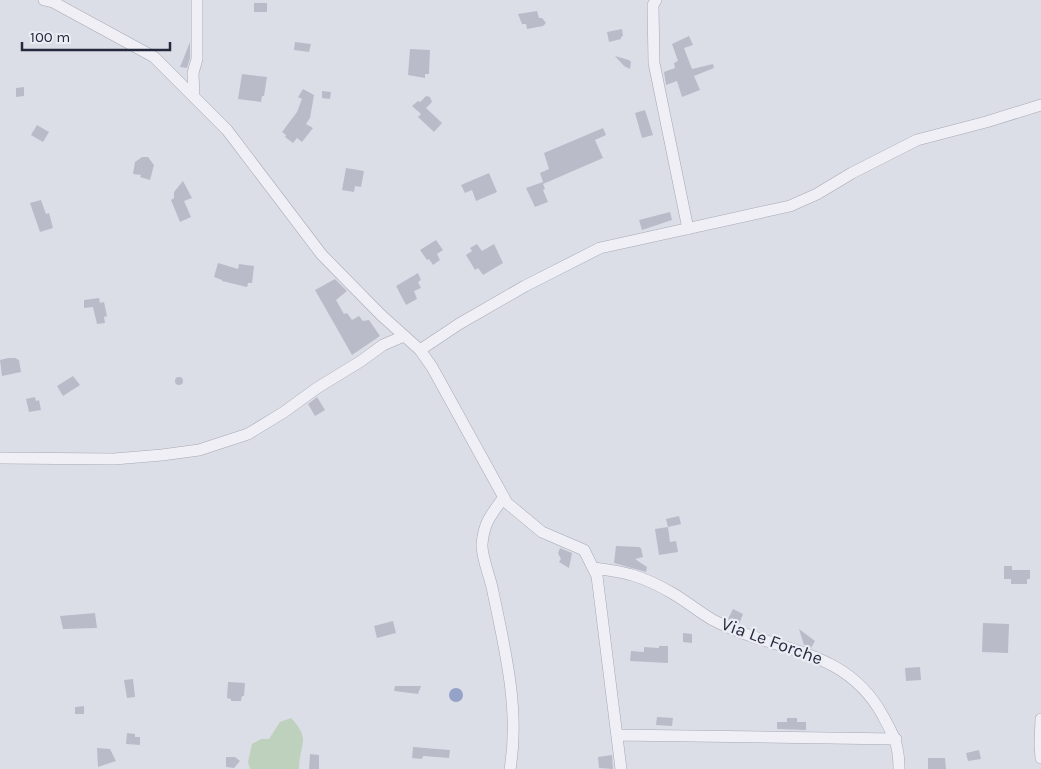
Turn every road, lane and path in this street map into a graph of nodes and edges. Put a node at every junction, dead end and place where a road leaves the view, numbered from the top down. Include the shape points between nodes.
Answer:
1 (44, 0) edge
2 (197, 0) edge
3 (656, 0) edge
4 (194, 96) junction
5 (1041, 105) edge
6 (688, 229) junction
7 (404, 336) junction
8 (420, 350) junction
9 (0, 458) edge
10 (504, 497) junction
11 (594, 568) junction
12 (1041, 719) edge
13 (617, 735) junction
14 (896, 739) junction
15 (1041, 758) edge
16 (510, 769) edge
17 (621, 769) edge
18 (899, 769) edge

1 - 4 street via 154,57
2 - 4 street
3 - 6 street via 653,5 654,63
4 - 7 street via 227,130 322,255
5 - 6 street via 917,140 790,206
6 - 8 street via 600,248 525,286
7 - 8 street
7 - 9 street via 383,345 248,434 199,450 114,460
8 - 10 street
10 - 11 street via 542,532 584,550
10 - 16 street via 486,522 482,546 509,673 514,750
11 - 13 street via 598,576
11 - 14 street, Via Le Forche via 627,572 649,580 713,620 829,662 875,700
12 - 15 street
13 - 14 street
13 - 17 street
14 - 18 street, Via Le Forche

